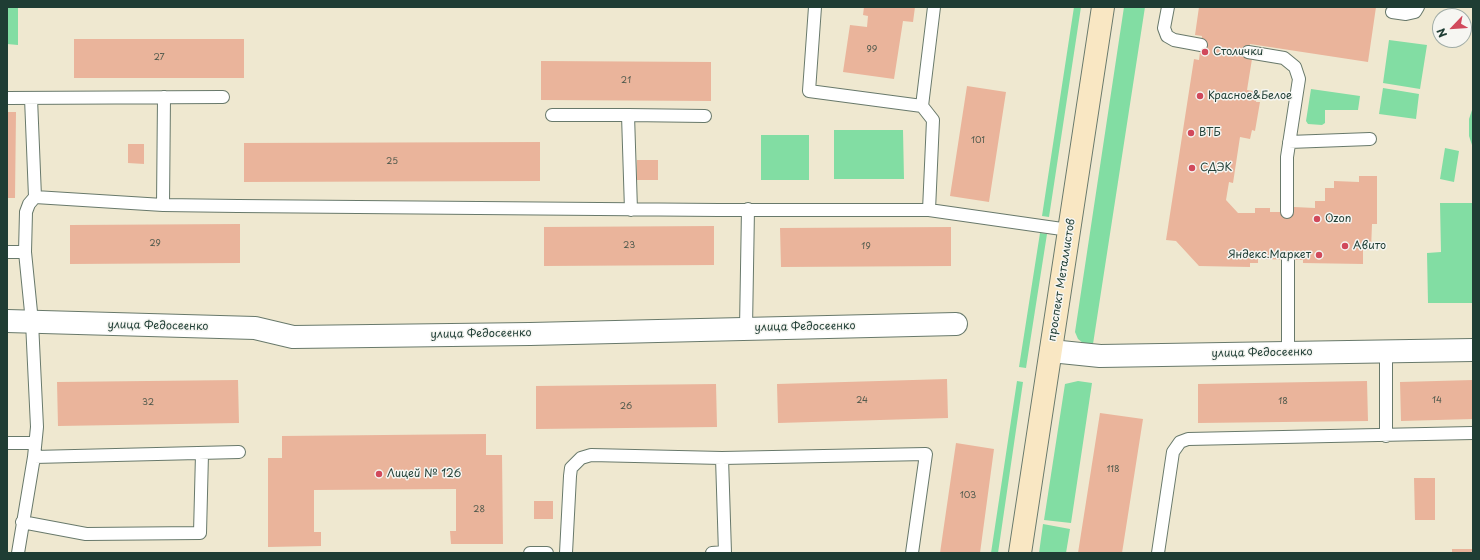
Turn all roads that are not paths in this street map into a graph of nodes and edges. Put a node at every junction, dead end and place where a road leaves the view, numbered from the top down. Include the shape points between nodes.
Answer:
1 (815, 7) edge
2 (934, 7) edge
3 (1103, 7) edge
4 (1168, 7) edge
5 (1418, 7) edge
6 (1392, 12) dead end
7 (1201, 45) dead end
8 (1248, 52) dead end
9 (164, 97) junction
10 (223, 97) dead end
11 (7, 98) edge
12 (31, 98) junction
13 (922, 106) junction
14 (552, 115) dead end
15 (628, 115) junction
16 (705, 116) dead end
17 (1370, 139) dead end
18 (1289, 142) junction
19 (35, 197) junction
20 (163, 205) junction
21 (631, 210) junction
22 (748, 210) junction
23 (929, 210) junction
24 (1288, 212) dead end
25 (1069, 230) junction
26 (7, 252) edge
27 (25, 252) junction
28 (1288, 260) dead end
29 (7, 321) edge
30 (32, 322) junction
31 (956, 324) dead end
32 (746, 328) junction
33 (1473, 350) edge
34 (1051, 351) junction
35 (1386, 351) junction
36 (1288, 352) junction
37 (1473, 434) edge
38 (1386, 436) junction
39 (7, 443) edge
40 (35, 443) junction
41 (239, 452) dead end
42 (202, 454) junction
43 (34, 457) junction
44 (722, 458) junction
45 (22, 522) junction
46 (18, 553) edge
47 (530, 553) edge
48 (547, 553) edge
49 (566, 553) edge
50 (712, 553) edge
51 (725, 553) edge
52 (912, 553) edge
53 (1020, 553) edge
54 (1158, 553) edge

1 - 13 lane via 809,91
2 - 13 lane
3 - 25 street, проспект Металлистов
4 - 7 lane via 1164,28 1167,36 1174,40
5 - 6 lane via 1415,12 1406,14
8 - 18 lane via 1284,58 1295,67 1299,79
9 - 10 lane
9 - 12 lane
9 - 20 lane
11 - 12 lane
12 - 19 lane
13 - 23 lane via 933,120
14 - 15 lane
15 - 16 lane
15 - 21 lane
17 - 18 lane
18 - 24 lane
19 - 20 lane
19 - 27 lane via 26,212
20 - 21 lane
21 - 22 lane
22 - 23 lane
22 - 32 lane
23 - 25 lane
25 - 34 street, проспект Металлистов
26 - 27 lane
27 - 30 lane
28 - 36 lane
29 - 30 street, улица Федосеенко
30 - 32 street, улица Федосеенко via 255,328 293,337
30 - 40 lane
31 - 32 street, улица Федосеенко
33 - 35 street, улица Федосеенко
34 - 36 street, улица Федосеенко via 1100,356
34 - 53 street, проспект Металлистов
35 - 36 street, улица Федосеенко
35 - 38 lane
37 - 38 lane
38 - 54 lane via 1194,438 1180,442 1173,452
39 - 40 lane
40 - 43 lane
41 - 42 lane
42 - 43 lane
42 - 45 lane via 200,533 86,534
43 - 45 lane
44 - 49 lane via 591,455 581,458 571,468
44 - 51 lane
44 - 52 lane via 926,454
45 - 46 lane
47 - 48 lane
50 - 51 lane

